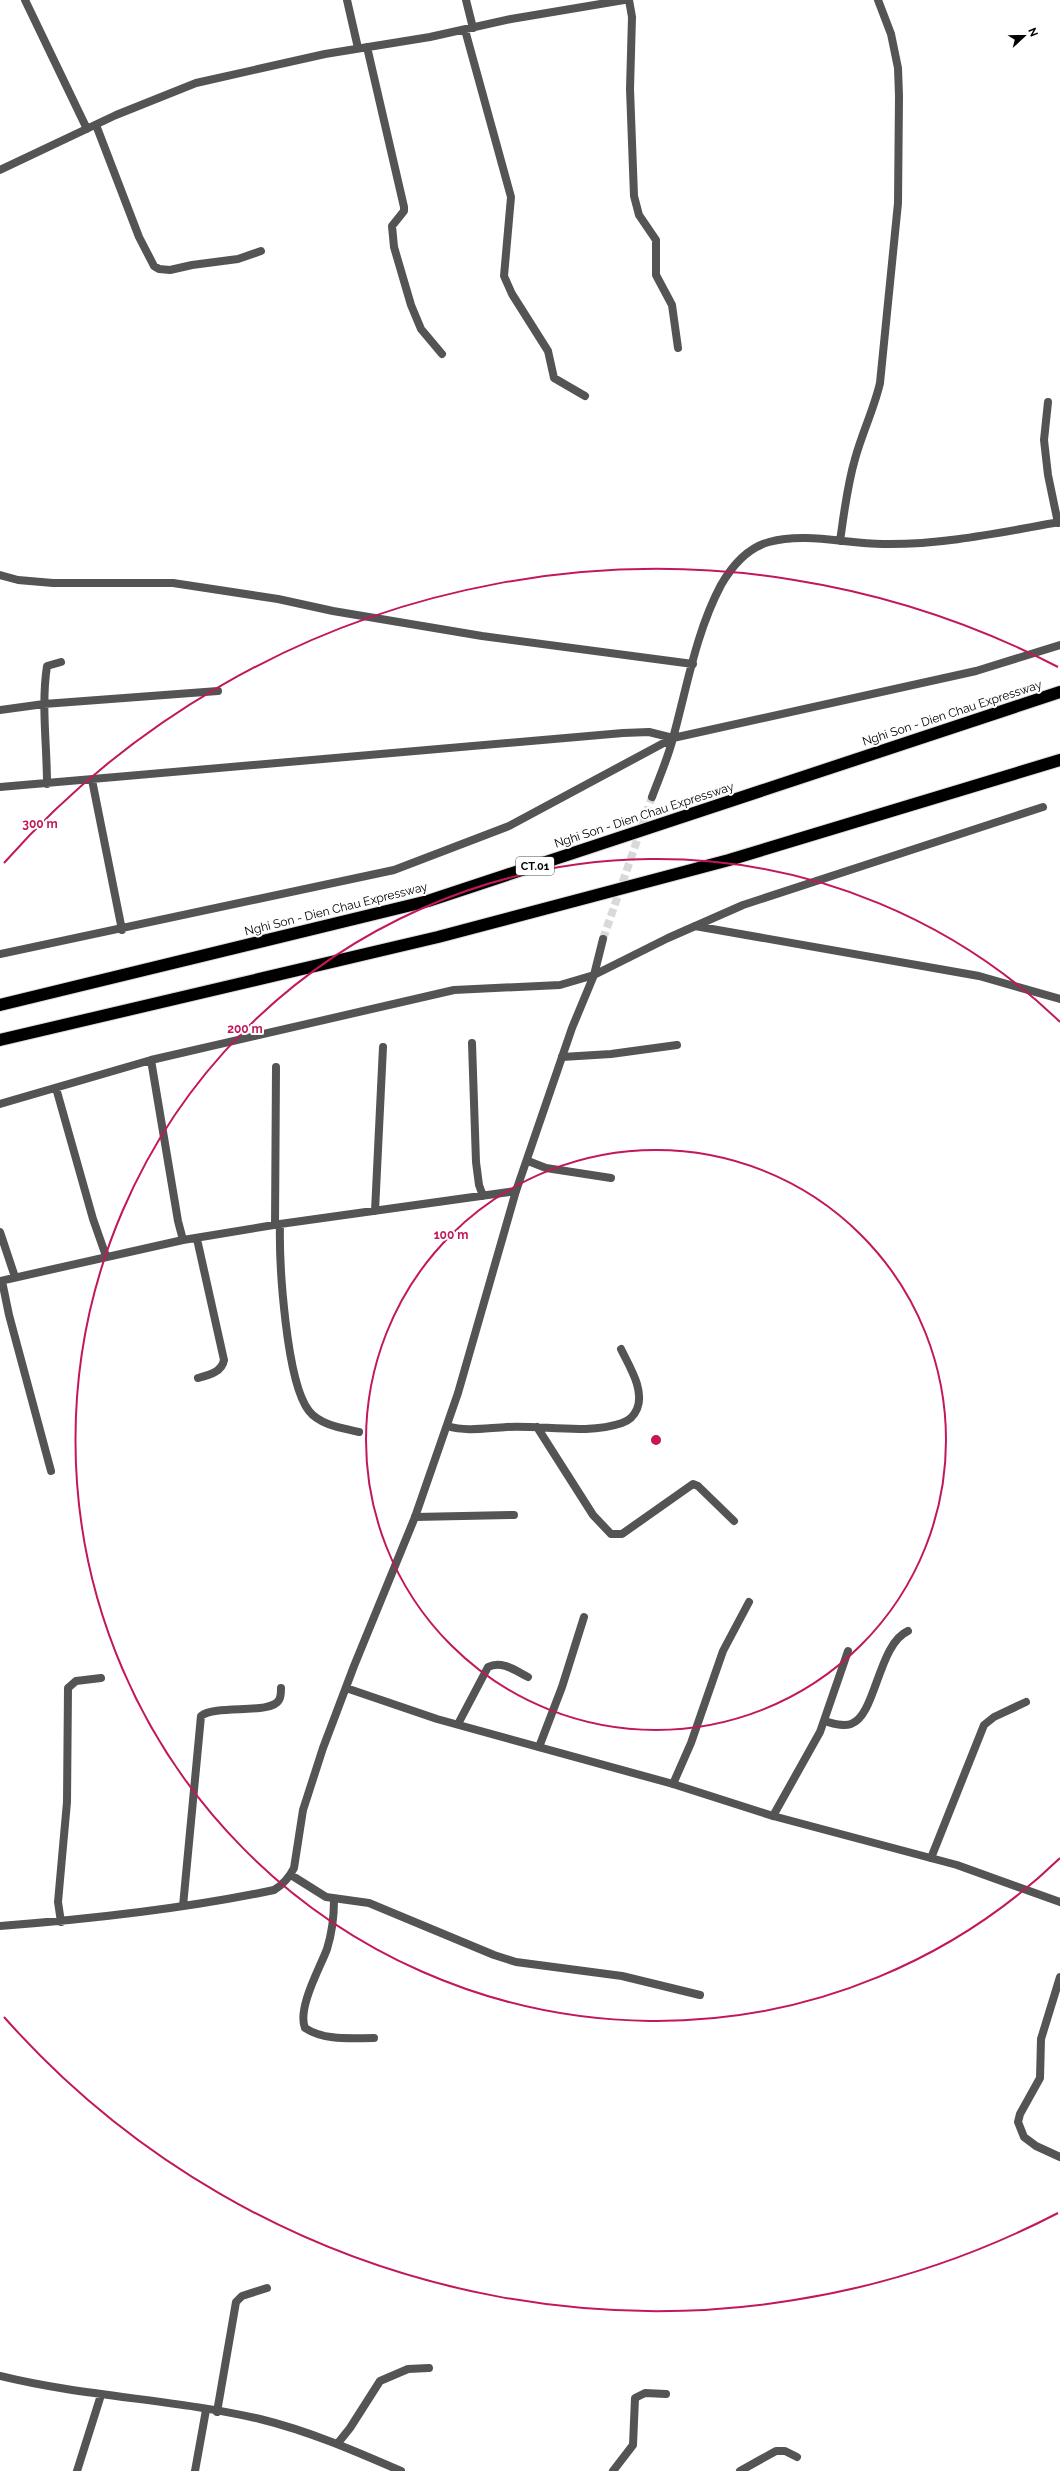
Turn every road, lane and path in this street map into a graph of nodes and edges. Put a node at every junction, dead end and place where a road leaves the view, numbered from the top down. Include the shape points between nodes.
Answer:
1 (25, 0) edge
2 (347, 0) edge
3 (466, 0) edge
4 (624, 0) edge
5 (629, 0) edge
6 (878, 0) edge
7 (469, 29) junction
8 (367, 47) junction
9 (358, 48) junction
10 (96, 125) junction
11 (87, 129) junction
12 (0, 170) edge
13 (261, 251) dead end
14 (678, 348) dead end
15 (442, 354) dead end
16 (585, 396) dead end
17 (1048, 402) dead end
18 (1059, 522) edge
19 (840, 541) junction
20 (0, 575) edge
21 (1060, 645) edge
22 (60, 662) dead end
23 (693, 664) junction
24 (218, 691) dead end
25 (1060, 692) edge
26 (44, 704) junction
27 (0, 710) edge
28 (673, 738) junction
29 (1060, 760) edge
30 (92, 780) junction
31 (47, 784) junction
32 (0, 787) edge
33 (652, 797) tunnel mouth
34 (1043, 807) dead end
35 (695, 926) junction
36 (122, 930) junction
37 (603, 939) tunnel mouth
38 (0, 954) edge
39 (594, 975) junction
40 (1060, 999) edge
41 (0, 1005) edge
42 (0, 1040) edge
43 (472, 1043) dead end
44 (678, 1045) dead end
45 (383, 1046) dead end
46 (562, 1057) junction
47 (151, 1060) junction
48 (276, 1067) dead end
49 (56, 1088) junction
50 (0, 1104) edge
51 (528, 1161) junction
52 (611, 1178) dead end
53 (516, 1191) junction
54 (483, 1196) junction
55 (375, 1211) junction
56 (278, 1225) junction
57 (0, 1232) edge
58 (197, 1239) junction
59 (183, 1240) junction
60 (106, 1256) junction
61 (15, 1277) junction
62 (1, 1281) edge
63 (621, 1349) dead end
64 (198, 1378) dead end
65 (447, 1426) junction
66 (537, 1427) junction
67 (359, 1432) dead end
68 (51, 1472) dead end
69 (514, 1515) dead end
70 (415, 1517) junction
71 (734, 1521) dead end
72 (749, 1602) dead end
73 (584, 1617) dead end
74 (908, 1631) dead end
75 (848, 1651) dead end
76 (102, 1678) dead end
77 (528, 1678) dead end
78 (281, 1688) dead end
79 (346, 1688) junction
80 (1026, 1702) dead end
81 (824, 1721) junction
82 (458, 1724) junction
83 (539, 1747) junction
84 (673, 1784) junction
85 (773, 1816) junction
86 (931, 1858) junction
87 (290, 1875) junction
88 (334, 1900) junction
89 (1060, 1902) edge
90 (183, 1906) junction
91 (61, 1922) junction
92 (0, 1926) edge
93 (1060, 1977) edge
94 (700, 1995) dead end
95 (374, 2038) dead end
96 (1060, 2157) edge
97 (267, 2288) dead end
98 (429, 2368) dead end
99 (0, 2376) edge
100 (666, 2394) dead end
101 (102, 2396) junction
102 (206, 2410) junction
103 (217, 2412) junction
104 (338, 2443) junction
105 (797, 2457) dead end
106 (77, 2471) edge
107 (195, 2471) edge
108 (401, 2471) edge
109 (613, 2471) edge
110 (740, 2471) edge

1 - 11 street
2 - 9 street
3 - 7 street
4 - 7 street via 511,19
5 - 14 street via 632,17 630,89 634,196 640,215 656,240 656,274 672,305
6 - 19 street via 891,34 898,68 898,203 880,383 854,461
7 - 8 street
7 - 16 street via 511,197 504,276 512,294 548,350 554,378
8 - 9 street
8 - 15 street via 404,207 404,211 392,226 394,247 421,329
9 - 10 street via 196,82 142,103
10 - 11 street
10 - 13 street via 139,237 154,266 170,270 238,259
11 - 12 street
17 - 18 street via 1045,447 1048,475
18 - 19 street via 968,538 884,544
19 - 23 street via 782,540 759,546 744,555 717,594 703,628
20 - 23 street via 18,580 54,583 173,583 474,634
21 - 28 street via 976,671
22 - 26 street via 47,666
23 - 28 street
24 - 26 street
25 - 41 highway, Nghi Son - Dien Chau Expressway / CT.01 via 428,901
26 - 27 street
26 - 31 street
28 - 30 street via 649,732 623,733
28 - 33 street
28 - 36 street via 509,826 394,870
29 - 42 highway via 683,872 438,937
30 - 31 street
30 - 36 street
31 - 32 street
34 - 35 street via 743,905
35 - 39 street
35 - 40 street via 979,976
36 - 38 street
37 - 39 street
39 - 46 street
39 - 47 street via 560,985 454,990
43 - 54 street via 476,1162 478,1185
44 - 46 street via 611,1054
45 - 55 street
46 - 51 street
47 - 49 street
47 - 59 street
48 - 56 street
49 - 50 street
49 - 60 street
51 - 52 street via 546,1168
51 - 53 street
53 - 54 street
53 - 65 street via 494,1275
54 - 55 street
55 - 56 street
56 - 58 street
56 - 67 street via 291,1357 301,1396 308,1410 316,1418 332,1426
57 - 61 street
58 - 59 street
58 - 64 street via 224,1360 223,1366 218,1370
59 - 60 street
60 - 61 street
61 - 62 street
62 - 68 street
63 - 66 street via 638,1392 637,1410 630,1418 610,1426
65 - 66 street via 460,1430
65 - 70 street
66 - 71 street via 593,1515 611,1534 622,1534 693,1484
69 - 70 street
70 - 79 street
72 - 84 street via 723,1651 691,1743
73 - 83 street via 562,1688
74 - 81 street via 901,1634 890,1650 863,1716 856,1722 846,1725
75 - 81 street
76 - 91 street via 76,1681 68,1688 68,1802 58,1902
77 - 82 street via 497,1663 488,1667
78 - 90 street via 279,1701 275,1704 256,1709 213,1711 201,1716
79 - 82 street
79 - 87 street via 303,1810 294,1868
80 - 86 street via 994,1717 984,1726
81 - 85 street via 800,1770
82 - 83 street
83 - 84 street
84 - 85 street
85 - 86 street
86 - 89 street via 985,1874
87 - 88 street via 309,1889
87 - 90 street via 274,1890
88 - 94 street via 354,1900 369,1904 516,1962 622,1976
88 - 95 street via 332,1930 308,1997 303,2023 305,2028 319,2034 343,2038
90 - 91 street
91 - 92 street
93 - 96 street via 1041,2039 1040,2078 1018,2122 1024,2137 1036,2146
97 - 103 street via 242,2296 236,2302
98 - 104 street via 408,2369 380,2381
99 - 101 street
100 - 109 street via 645,2393 635,2398 633,2445
101 - 102 street
101 - 106 street
102 - 103 street
102 - 107 street
103 - 104 street via 296,2428
104 - 108 street
105 - 110 street via 785,2450 776,2451

